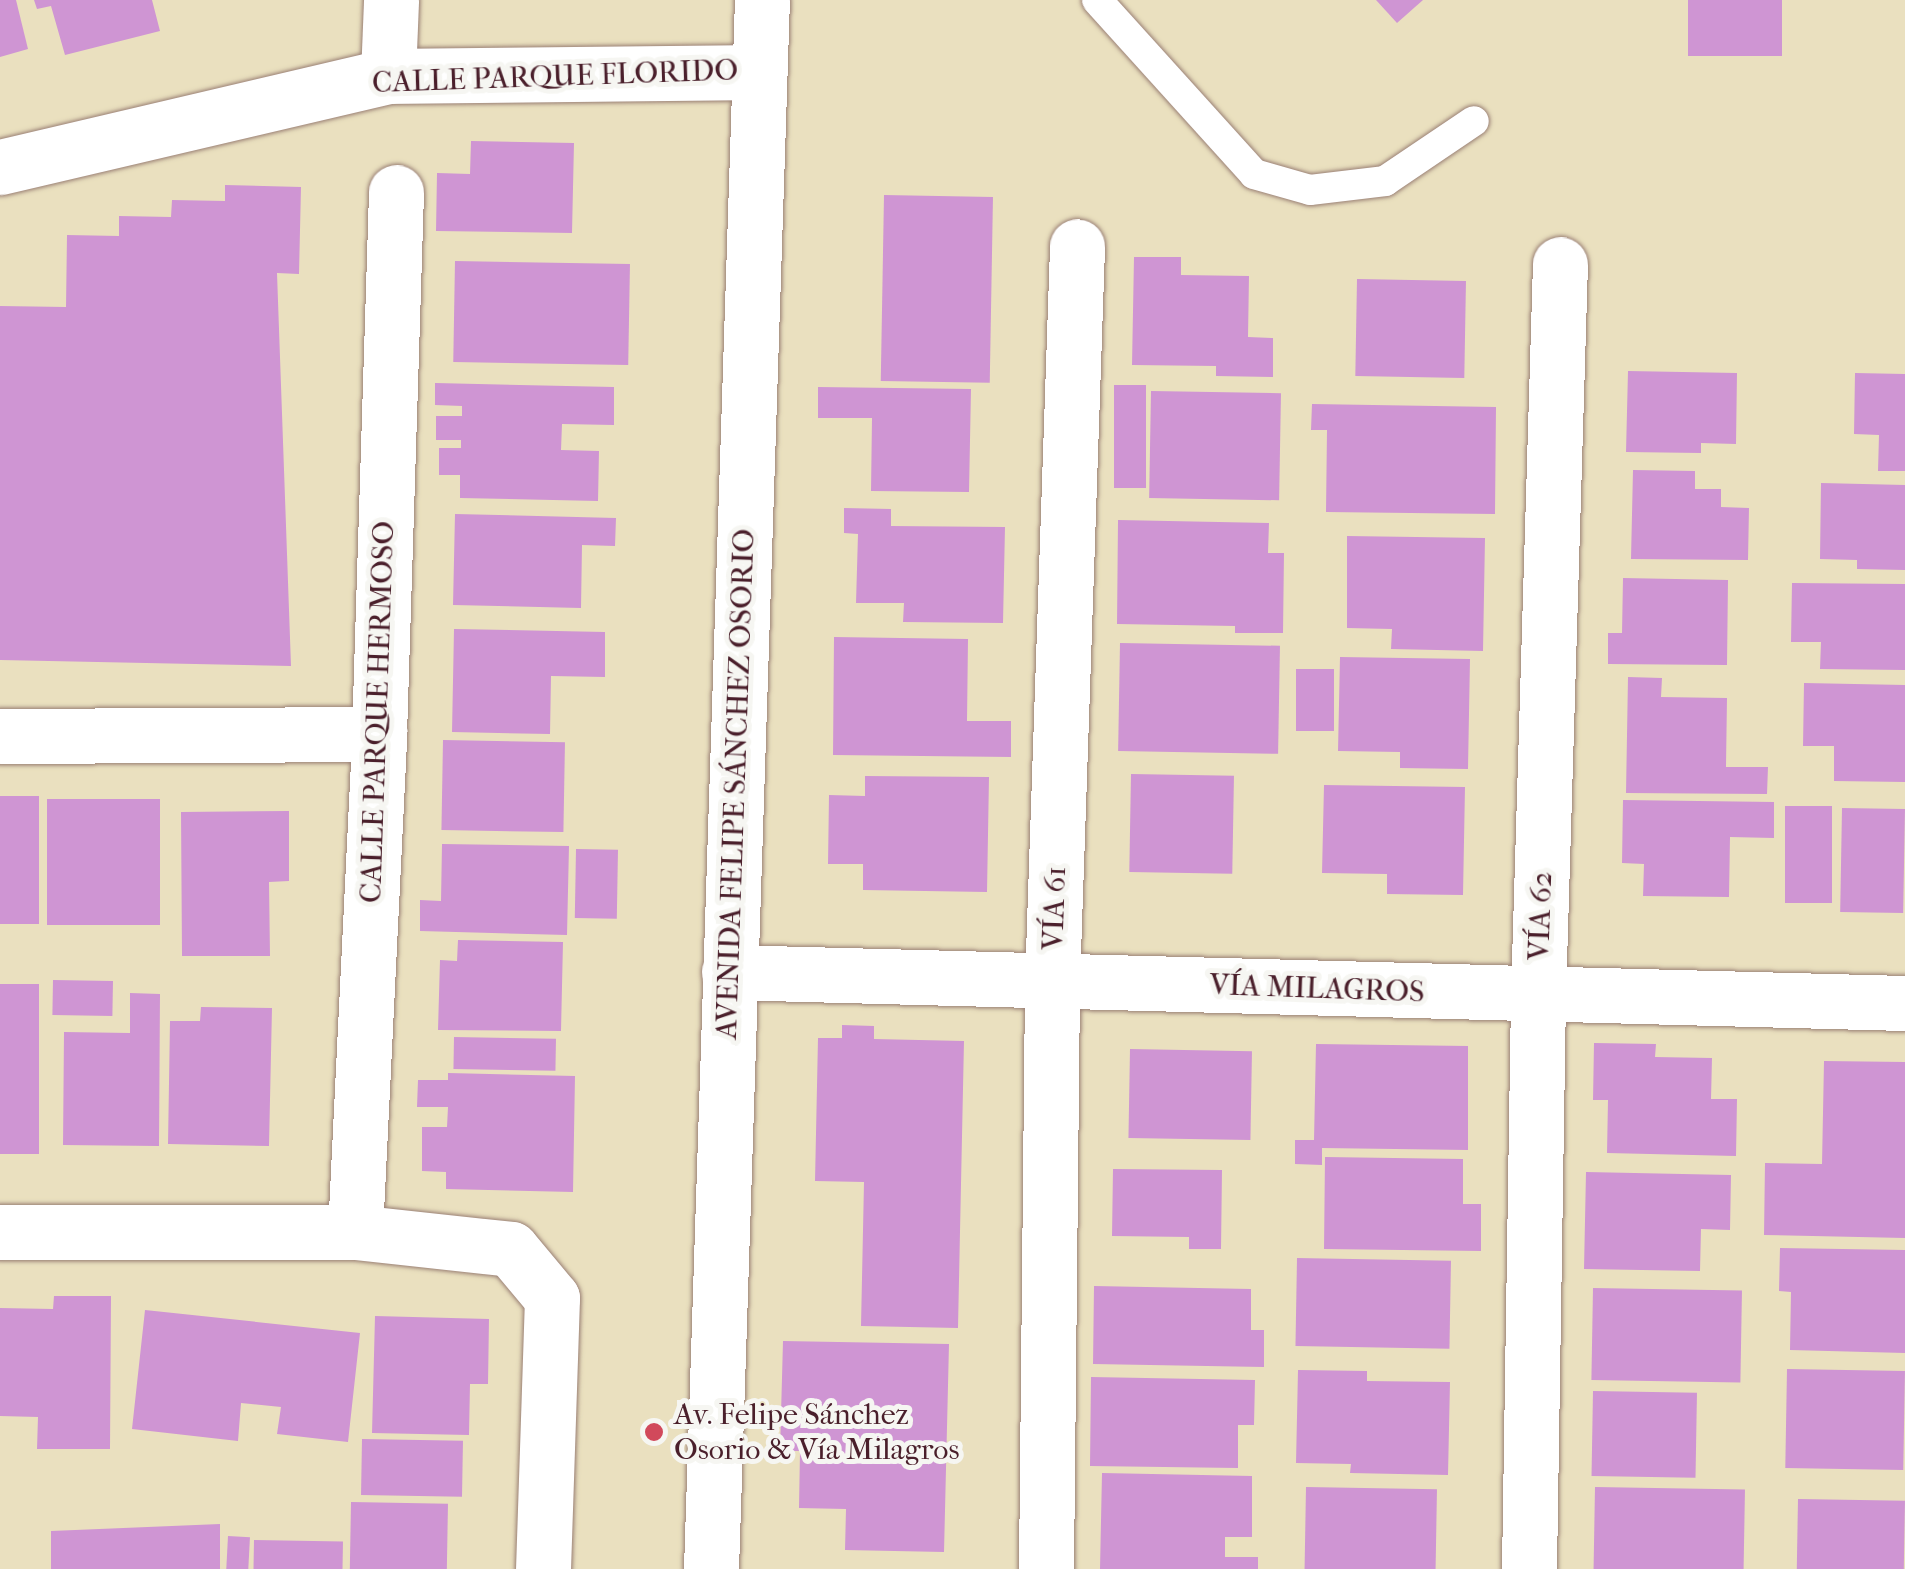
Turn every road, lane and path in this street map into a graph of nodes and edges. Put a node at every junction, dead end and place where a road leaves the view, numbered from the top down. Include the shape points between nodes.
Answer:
1 (391, 0) edge
2 (762, 0) edge
3 (1097, 0) edge
4 (759, 72) junction
5 (388, 76) junction
6 (1474, 121) dead end
7 (0, 168) edge
8 (396, 192) dead end
9 (1078, 246) dead end
10 (1560, 264) dead end
11 (379, 734) junction
12 (0, 736) edge
13 (729, 972) junction
14 (1052, 982) junction
15 (1538, 996) junction
16 (1905, 1003) edge
17 (0, 1232) edge
18 (355, 1232) junction
19 (542, 1569) edge
20 (711, 1569) edge
21 (1046, 1569) edge
22 (1529, 1569) edge

1 - 5 street
2 - 4 street, AVENIDA FELIPE SÁNCHEZ OSORIO
3 - 6 lane via 1254,174 1310,190 1385,181
4 - 5 street, CALLE PARQUE FLORIDO
4 - 13 street, AVENIDA FELIPE SÁNCHEZ OSORIO
5 - 7 street, CALLE PARQUE FLORIDO
8 - 11 street, CALLE PARQUE HERMOSO
9 - 14 street, VÍA 61
10 - 15 street, VÍA 62
11 - 12 street
11 - 18 street, CALLE PARQUE HERMOSO
13 - 14 street, VÍA MILAGROS
13 - 20 street, AVENIDA FELIPE SÁNCHEZ OSORIO
14 - 15 street, VÍA MILAGROS
14 - 21 street, VÍA 61
15 - 16 street, VÍA MILAGROS
15 - 22 street, VÍA 62
17 - 18 street
18 - 19 street via 510,1249 552,1298

